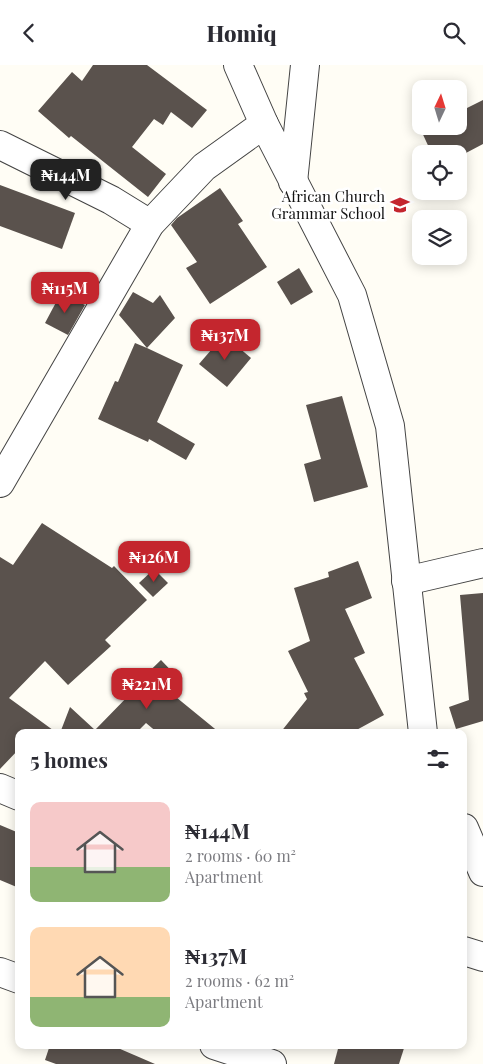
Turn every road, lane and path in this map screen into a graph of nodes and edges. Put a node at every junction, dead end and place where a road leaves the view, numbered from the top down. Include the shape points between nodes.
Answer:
1 (238, 65) edge
2 (305, 65) edge
3 (264, 124) junction
4 (0, 145) edge
5 (293, 181) junction
6 (150, 224) junction
7 (0, 483) edge
8 (483, 563) edge
9 (406, 581) junction
10 (423, 729) edge
11 (0, 788) edge
12 (15, 794) edge
13 (467, 834) edge
14 (483, 872) edge
15 (467, 952) edge
16 (483, 957) edge
17 (0, 972) edge
18 (15, 978) edge
19 (226, 1049) edge
20 (272, 1064) edge

1 - 3 street
2 - 5 street
3 - 5 street
3 - 6 street via 204,167
4 - 6 street via 111,200
5 - 9 street via 352,295 390,426
6 - 7 street
8 - 9 street
9 - 10 street
11 - 12 street
13 - 14 street
15 - 16 street
17 - 18 street
19 - 20 street

